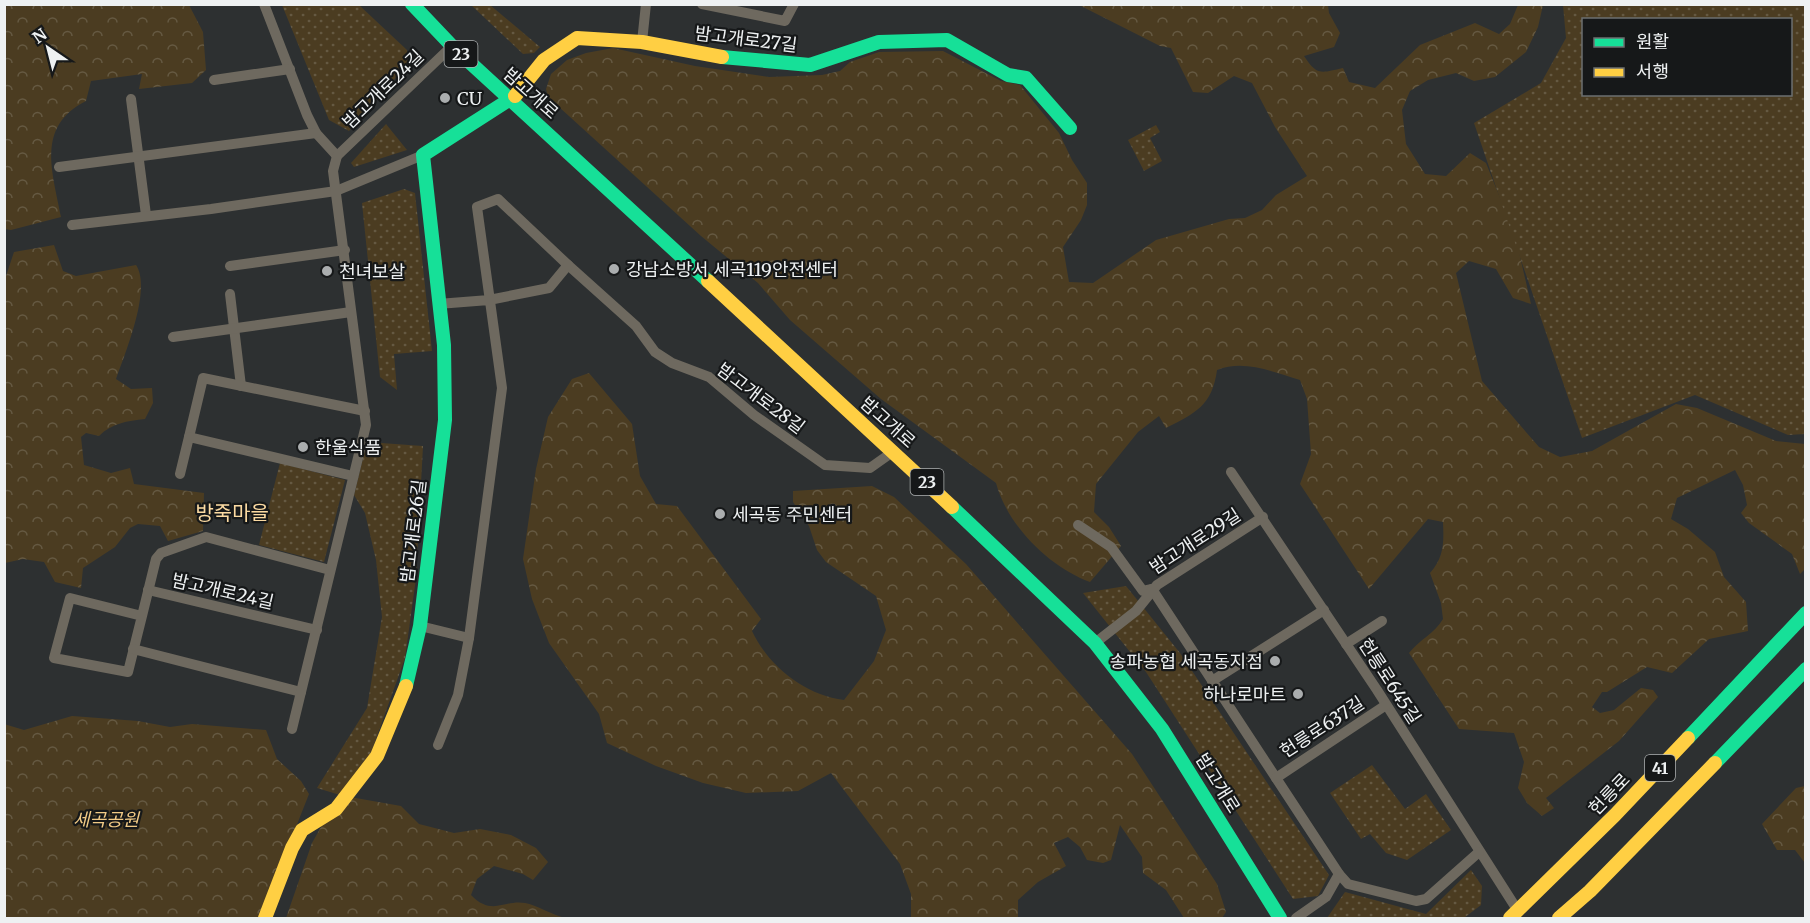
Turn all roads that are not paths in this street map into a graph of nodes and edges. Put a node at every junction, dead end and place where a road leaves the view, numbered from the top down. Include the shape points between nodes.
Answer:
1 (264, 4) edge
2 (412, 4) edge
3 (646, 4) edge
4 (702, 4) edge
5 (794, 4) edge
6 (642, 42) junction
7 (452, 46) junction
8 (290, 69) junction
9 (214, 80) dead end
10 (131, 99) dead end
11 (513, 99) junction
12 (1070, 128) dead end
13 (316, 133) junction
14 (423, 155) junction
15 (140, 156) junction
16 (337, 156) junction
17 (59, 167) dead end
18 (336, 191) junction
19 (146, 214) junction
20 (72, 225) dead end
21 (345, 250) junction
22 (568, 265) junction
23 (230, 266) dead end
24 (230, 294) dead end
25 (489, 300) junction
26 (438, 304) junction
27 (351, 312) junction
28 (234, 328) junction
29 (173, 337) dead end
30 (241, 386) junction
31 (365, 411) junction
32 (189, 437) junction
33 (894, 451) junction
34 (1232, 472) dead end
35 (180, 474) dead end
36 (353, 476) junction
37 (1263, 517) junction
38 (1078, 525) dead end
39 (330, 570) junction
40 (1152, 589) junction
41 (148, 590) junction
42 (1324, 610) junction
43 (1806, 613) edge
44 (142, 616) junction
45 (1382, 621) dead end
46 (420, 626) junction
47 (317, 630) junction
48 (469, 638) junction
49 (1095, 643) junction
50 (1346, 644) junction
51 (134, 649) junction
52 (1806, 669) edge
53 (1212, 681) junction
54 (301, 692) junction
55 (1386, 705) junction
56 (292, 729) dead end
57 (438, 745) dead end
58 (1276, 778) junction
59 (1479, 852) junction
60 (1339, 874) junction
61 (1514, 915) edge
62 (265, 918) edge
63 (1280, 918) edge
64 (1296, 918) edge
65 (1559, 918) edge

1 - 8 street, 밤고개로24길
2 - 7 main road, 밤고개로 / 23
3 - 6 street
4 - 5 street, 밤고개로27길 via 785,21
6 - 11 main road, 밤고개로27길 via 577,38 544,60
6 - 12 main road, 밤고개로27길 via 714,56 810,64 879,42 947,40 1008,75 1026,78
7 - 11 main road, 밤고개로 / 23
7 - 16 street, 밤고개로24길
8 - 9 street
8 - 13 street, 밤고개로24길
10 - 15 street
11 - 14 main road
11 - 33 main road, 밤고개로 / 23 via 677,255
13 - 15 street, 밤고개로24길
13 - 16 street, 밤고개로24길
14 - 18 street
14 - 26 main road, 밤고개로26길
15 - 17 street, 밤고개로24길
15 - 19 street
16 - 18 street via 333,171
18 - 19 street
18 - 21 street
19 - 20 street
21 - 23 street
21 - 27 street
22 - 25 street via 549,288
22 - 25 street via 498,199 477,207
22 - 33 street, 밤고개로28길 via 636,326 655,352 709,377 754,415 825,465 870,468
24 - 28 street
25 - 26 street
25 - 48 street via 502,388
26 - 46 main road, 밤고개로26길 via 444,345 446,420
27 - 28 street
27 - 31 street
28 - 29 street
28 - 30 street
30 - 31 street
30 - 32 street via 203,378
31 - 36 street
32 - 35 street
32 - 36 street
33 - 49 main road, 밤고개로 / 23
34 - 37 street, 헌릉로645길
36 - 39 street
37 - 40 street, 밤고개로29길
37 - 42 street, 헌릉로645길
38 - 40 street via 1111,547 1143,591
39 - 41 street via 206,537 161,553
39 - 47 street
40 - 49 street, 밤고개로29길 via 1136,611
40 - 53 street, 헌릉로637길
41 - 44 street, 밤고개로24길
41 - 47 street, 밤고개로24길
42 - 50 street, 헌릉로645길
42 - 53 street
43 - 61 main road, 헌릉로 / 41 via 1615,815
44 - 51 street, 밤고개로24길
44 - 51 street via 70,598 54,658 128,672
45 - 50 street
46 - 48 street
46 - 62 main road, 밤고개로26길 via 405,692 377,756 336,809 302,830
47 - 54 street
48 - 57 street via 458,695
49 - 63 main road, 밤고개로 / 23 via 1162,729
50 - 55 street, 헌릉로645길
51 - 54 street
52 - 65 main road, 41
53 - 58 street, 헌릉로637길
54 - 56 street
55 - 58 street, 헌릉로637길
55 - 59 street, 헌릉로645길
58 - 60 street, 헌릉로637길
59 - 60 street via 1426,898 1416,901 1348,884
59 - 61 street, 헌릉로645길
60 - 64 street via 1326,897

